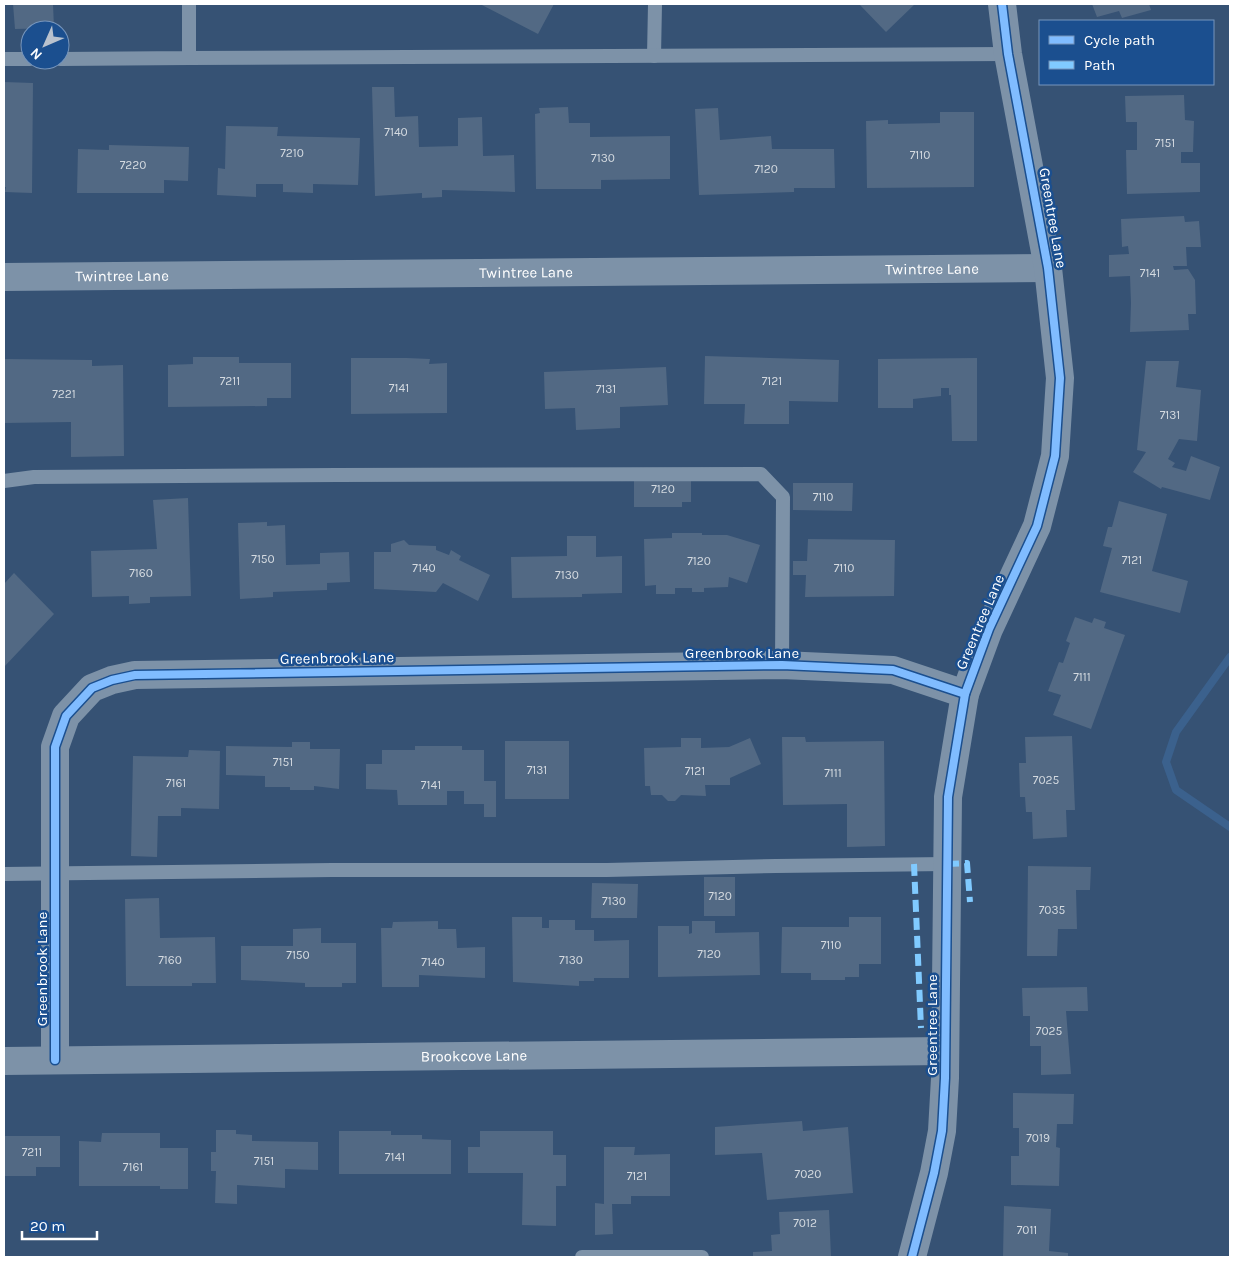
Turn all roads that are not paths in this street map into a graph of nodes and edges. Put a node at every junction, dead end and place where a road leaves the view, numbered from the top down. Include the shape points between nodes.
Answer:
1 (189, 4) edge
2 (655, 4) edge
3 (1002, 4) edge
4 (1008, 54) junction
5 (654, 56) junction
6 (189, 58) junction
7 (4, 59) edge
8 (20, 59) edge
9 (70, 59) edge
10 (1048, 268) junction
11 (4, 277) edge
12 (4, 481) edge
13 (782, 665) junction
14 (965, 694) junction
15 (947, 864) junction
16 (4, 874) edge
17 (55, 874) junction
18 (945, 1051) junction
19 (4, 1060) edge
20 (56, 1060) junction
21 (582, 1257) edge
22 (702, 1257) edge
23 (912, 1257) edge

1 - 6 lane
2 - 5 lane
3 - 4 street, Greentree Lane
4 - 5 lane
4 - 10 street, Greentree Lane
5 - 6 lane
6 - 9 lane
7 - 8 lane
10 - 11 street, Twintree Lane
10 - 14 street, Greentree Lane via 1060,378 1055,456 1037,526 989,629
12 - 13 lane via 34,477 337,474 761,474 783,497
13 - 14 street, Greenbrook Lane via 893,670
13 - 17 street, Greenbrook Lane via 135,675 112,680 92,688 66,716 55,747
14 - 15 street, Greentree Lane via 948,798
15 - 17 lane
15 - 18 street, Greentree Lane
16 - 17 lane
17 - 20 street, Greenbrook Lane
18 - 20 street, Brookcove Lane
18 - 23 street, Greentree Lane via 942,1132
19 - 20 street, Brookcove Lane
21 - 22 lane

